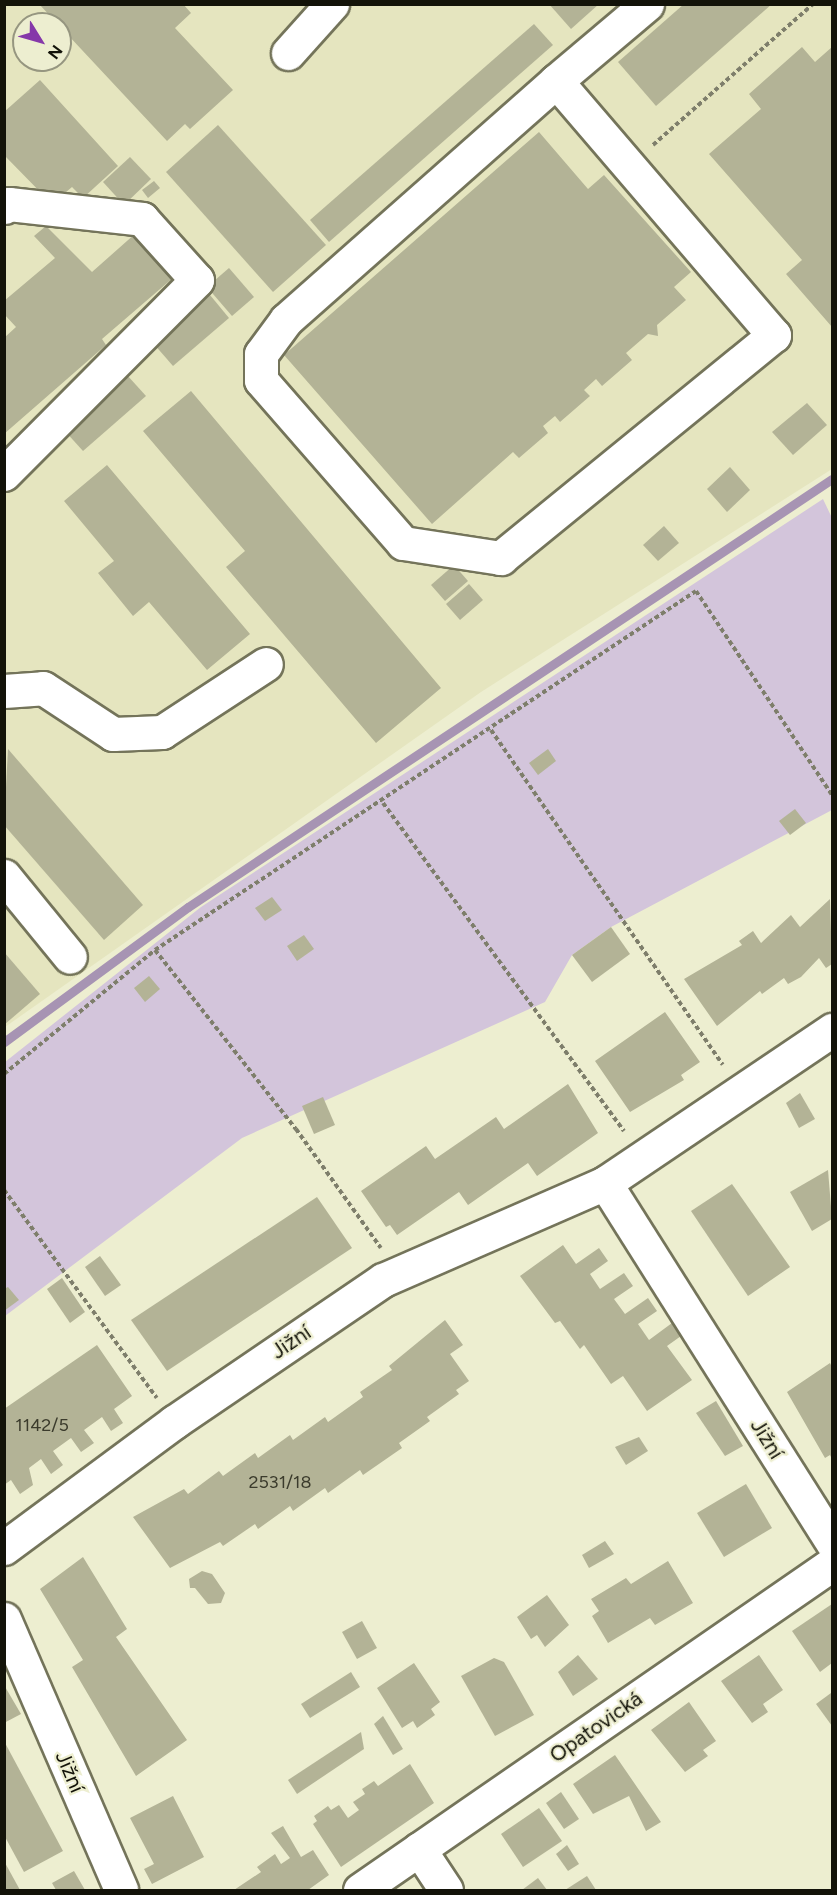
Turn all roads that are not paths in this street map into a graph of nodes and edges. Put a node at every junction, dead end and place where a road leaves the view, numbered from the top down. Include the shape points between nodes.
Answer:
1 (332, 4) edge
2 (646, 4) edge
3 (288, 52) dead end
4 (556, 81) junction
5 (6, 203) edge
6 (4, 474) edge
7 (266, 664) dead end
8 (4, 691) edge
9 (4, 876) edge
10 (70, 957) dead end
11 (832, 1030) edge
12 (605, 1183) junction
13 (832, 1542) edge
14 (4, 1548) edge
15 (832, 1564) edge
16 (4, 1619) edge
17 (419, 1850) junction
18 (121, 1890) edge
19 (360, 1890) edge
20 (446, 1890) edge

1 - 3 street
2 - 4 street
4 - 4 street via 286,320 261,354 261,380 403,543 501,558 774,335
5 - 6 street via 142,219 197,280
7 - 8 street via 162,732 113,734 43,688
9 - 10 street
11 - 12 street, Jižní
12 - 13 street, Jižní
12 - 14 street, Jižní via 399,1273 174,1422
15 - 17 street, Opatovická
16 - 18 street, Jižní
17 - 19 street, Opatovická
17 - 20 street

